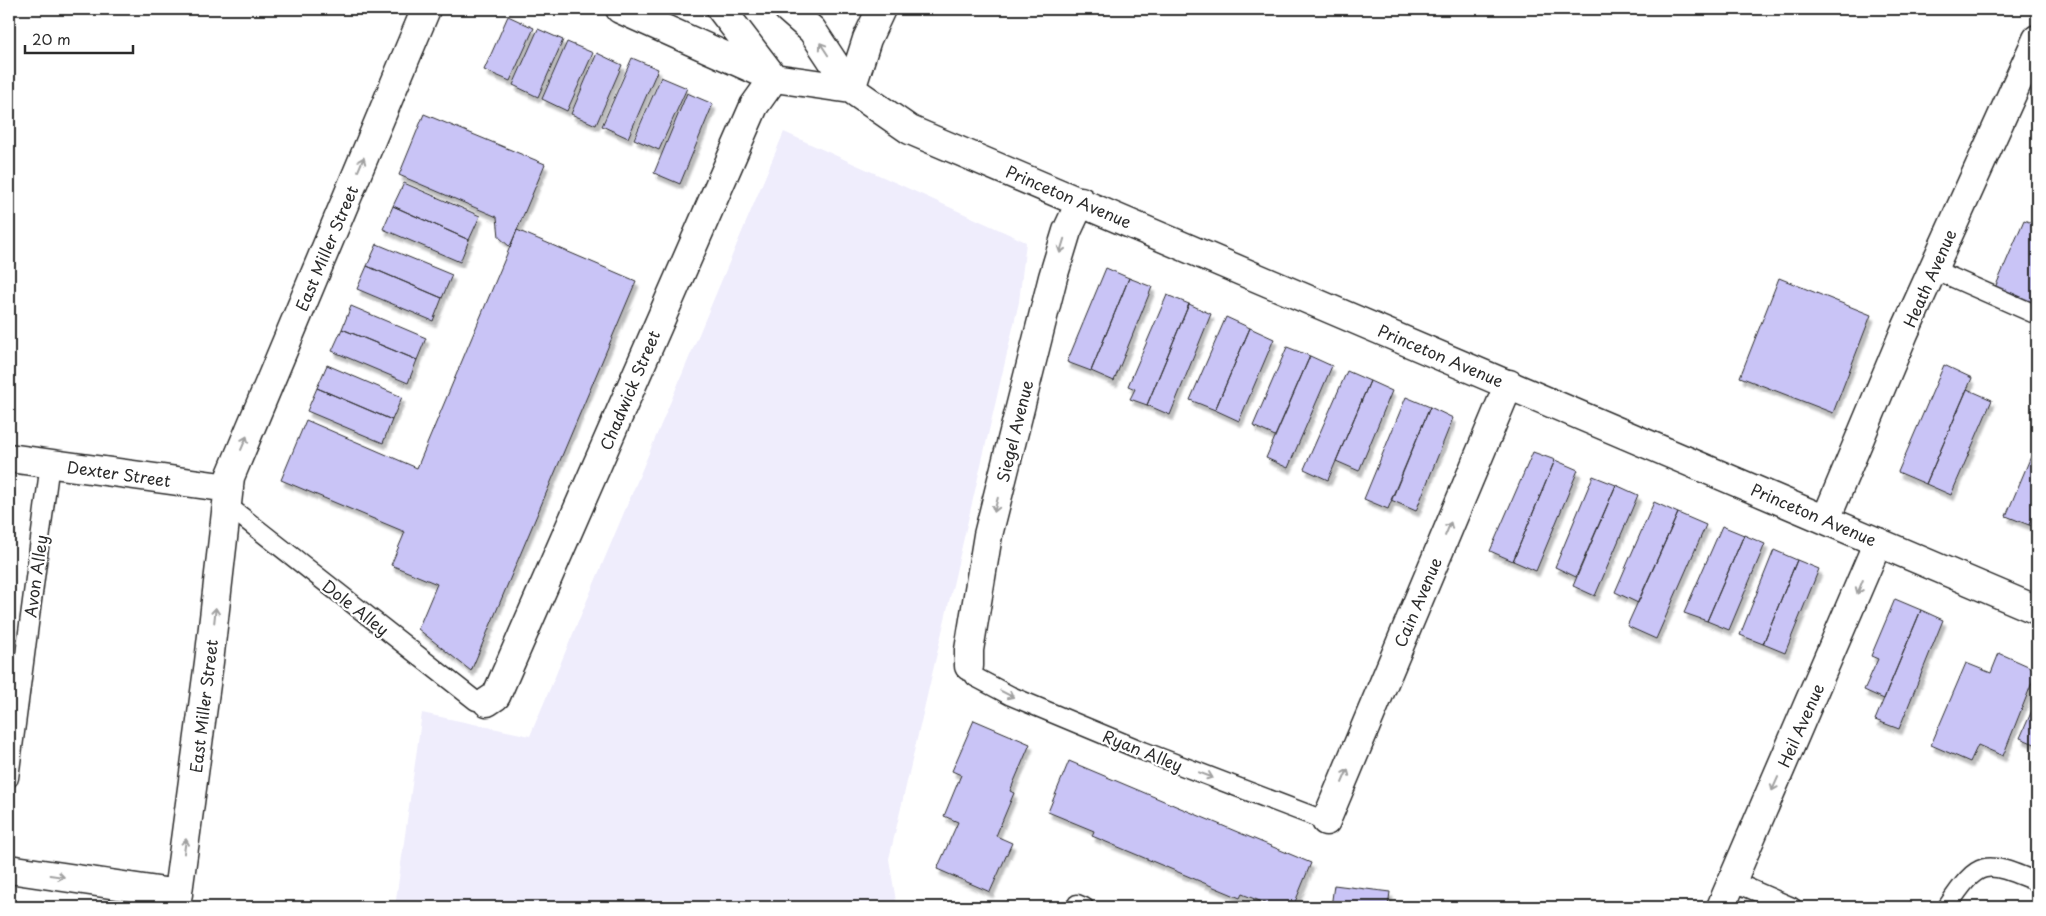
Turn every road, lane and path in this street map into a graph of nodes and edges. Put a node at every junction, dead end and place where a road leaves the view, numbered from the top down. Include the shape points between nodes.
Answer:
1 (426, 9) edge
2 (620, 9) edge
3 (721, 9) edge
4 (788, 9) edge
5 (881, 9) edge
6 (2037, 39) edge
7 (774, 78) junction
8 (851, 90) junction
9 (1081, 201) junction
10 (1933, 269) junction
11 (2037, 315) edge
12 (1509, 384) junction
13 (9, 458) edge
14 (50, 463) junction
15 (228, 496) junction
16 (1826, 519) junction
17 (1878, 542) junction
18 (2037, 610) edge
19 (969, 666) joint
20 (487, 702) joint
21 (9, 778) edge
22 (1326, 820) joint
23 (9, 869) edge
24 (1732, 881) junction
25 (2037, 882) edge
26 (177, 901) edge
27 (1076, 907) edge
28 (1084, 907) edge
29 (1721, 907) edge
30 (1792, 907) edge
31 (1947, 907) edge

15 -> 1 street, East Miller Street via 230,477
2 - 7 street
3 - 7 street
8 -> 4 street via 812,30
5 - 8 street via 867,39
6 - 10 street, Heath Avenue
7 - 8 street
7 - 20 street, Chadwick Street via 754,106 496,696
8 - 9 street, Princeton Avenue via 910,130
9 - 12 street, Princeton Avenue
9 -> 19 street, Siegel Avenue via 1067,231 1053,276 988,535 968,650
10 - 11 lane
10 - 16 street, Heath Avenue
12 - 16 street, Princeton Avenue
22 -> 12 street, Cain Avenue
13 - 14 street, Dexter Street
14 - 15 street, Dexter Street
14 - 21 lane, Avon Alley
15 - 20 lane, Dole Alley via 476,701
26 -> 15 street, East Miller Street
16 - 17 street, Princeton Avenue
17 - 18 street, Princeton Avenue
17 -> 24 street, Heil Avenue
19 -> 22 lane, Ryan Alley via 975,677 1011,696 1142,751
23 -> 26 street
24 - 29 street, Heil Avenue
24 - 30 lane
25 - 31 lane via 2003,868 1982,868 1968,876
27 - 28 lane via 1077,904

